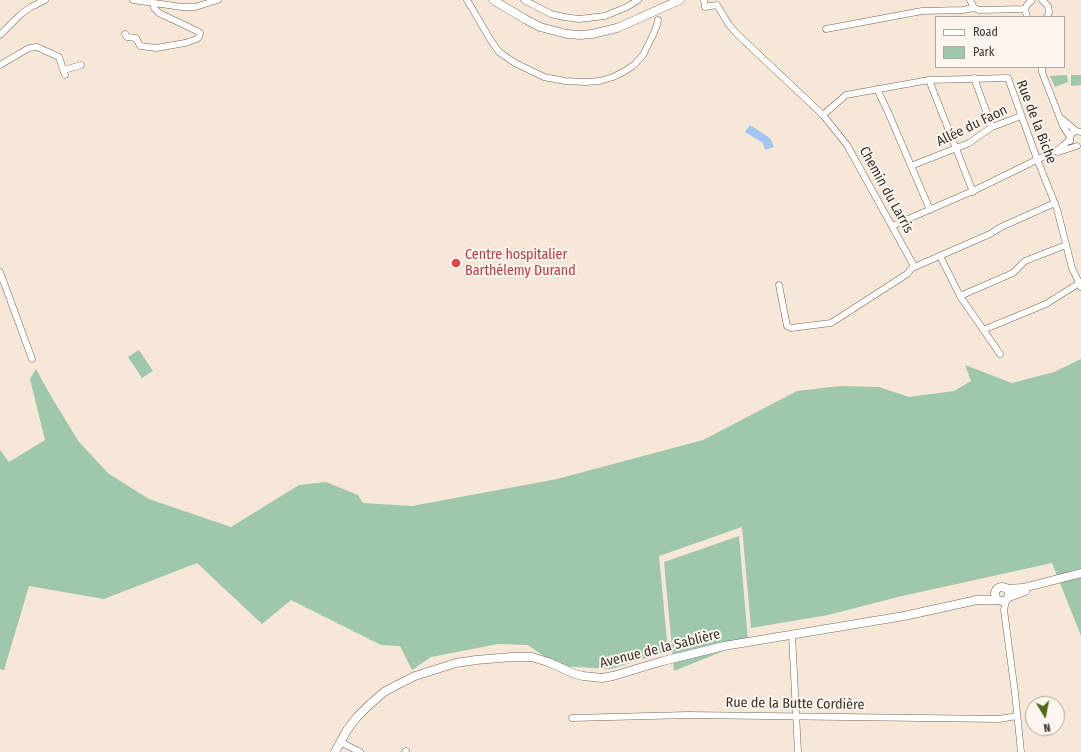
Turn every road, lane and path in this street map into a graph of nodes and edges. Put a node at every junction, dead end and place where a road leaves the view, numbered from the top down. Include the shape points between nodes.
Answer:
1 (45, 0) edge
2 (133, 0) edge
3 (218, 0) edge
4 (467, 0) edge
5 (493, 0) edge
6 (524, 0) edge
7 (638, 0) edge
8 (680, 0) edge
9 (704, 0) edge
10 (970, 0) edge
11 (1032, 0) edge
12 (1042, 0) edge
13 (155, 4) junction
14 (974, 8) junction
15 (1025, 9) junction
16 (1027, 16) edge
17 (1047, 16) edge
18 (658, 20) dead end
19 (826, 29) dead end
20 (125, 34) dead end
21 (0, 35) edge
22 (81, 64) dead end
23 (0, 65) edge
24 (1042, 68) edge
25 (974, 78) junction
26 (929, 80) junction
27 (877, 89) junction
28 (823, 114) junction
29 (1021, 116) junction
30 (1061, 118) junction
31 (992, 128) junction
32 (1078, 132) edge
33 (1070, 138) junction
34 (1079, 146) edge
35 (956, 149) junction
36 (1045, 156) junction
37 (1037, 159) junction
38 (911, 166) junction
39 (973, 192) junction
40 (1055, 203) junction
41 (930, 210) junction
42 (892, 226) junction
43 (1066, 245) junction
44 (940, 256) junction
45 (914, 266) junction
46 (0, 272) edge
47 (1080, 284) edge
48 (780, 285) dead end
49 (960, 296) junction
50 (983, 330) junction
51 (1000, 354) dead end
52 (32, 360) dead end
53 (1081, 573) edge
54 (1081, 577) edge
55 (1002, 597) junction
56 (792, 635) junction
57 (796, 716) junction
58 (1017, 716) junction
59 (572, 718) dead end
60 (340, 742) junction
61 (336, 752) edge
62 (360, 752) edge
63 (798, 752) edge
64 (1021, 752) edge

1 - 21 street via 21,14
2 - 13 street
3 - 13 street via 195,7
4 - 18 street via 499,52 544,77 565,81 600,81 625,71 643,55
5 - 8 main road via 540,26 580,35 617,28
6 - 7 street via 551,14 579,19 604,16
9 - 28 street, Chemin du Larris via 705,6 717,5 738,35
10 - 14 street
11 - 15 street
12 - 17 street via 1049,9
13 - 20 street via 154,8 159,13 200,33 197,40 156,48 140,46 136,38 127,37
14 - 15 street
14 - 19 street via 922,11
15 - 16 street
22 - 23 street via 65,72 59,57 37,47 29,48
24 - 30 street
25 - 26 street, Rue de la Biche
25 - 29 street, Rue de la Biche via 1008,78
25 - 31 street
26 - 27 street, Rue de la Biche
26 - 35 street
27 - 28 street, Rue de la Biche via 846,95
27 - 38 street
28 - 42 street, Chemin du Larris via 847,145
29 - 31 street, Allée du Faon
29 - 37 street, Rue de la Biche
30 - 32 street
30 - 33 street
31 - 35 street, Allée du Faon
32 - 33 street via 1072,133
33 - 34 street via 1073,145
33 - 36 street via 1063,146
34 - 36 street
35 - 38 street, Allée du Faon
35 - 39 street
36 - 37 street
37 - 39 street
37 - 40 street, Rue de la Biche
38 - 41 street
39 - 41 street
40 - 43 street, Rue de la Biche
40 - 44 street
41 - 42 street
42 - 45 street, Chemin du Larris
43 - 47 street, Rue de la Biche via 1072,268
43 - 49 street via 1025,261 1013,273
44 - 45 street
44 - 49 street
45 - 48 street via 907,274 831,323 791,328 787,326
46 - 52 street
47 - 50 street via 1046,304
49 - 50 street
50 - 51 street
53 - 55 main road via 1023,588
54 - 55 main road, Avenue de la Sablière
55 - 56 main road, Avenue de la Sablière
55 - 58 street
56 - 57 street
56 - 60 main road, Avenue de la Sablière via 724,646 602,678 575,674 532,658 512,657 456,664 415,676 384,692 357,717
57 - 58 street, Rue de la Butte Cordière via 998,719
57 - 59 street, Rue de la Butte Cordière
57 - 63 street
58 - 64 street
60 - 61 main road, Avenue de la Sablière
60 - 62 street

